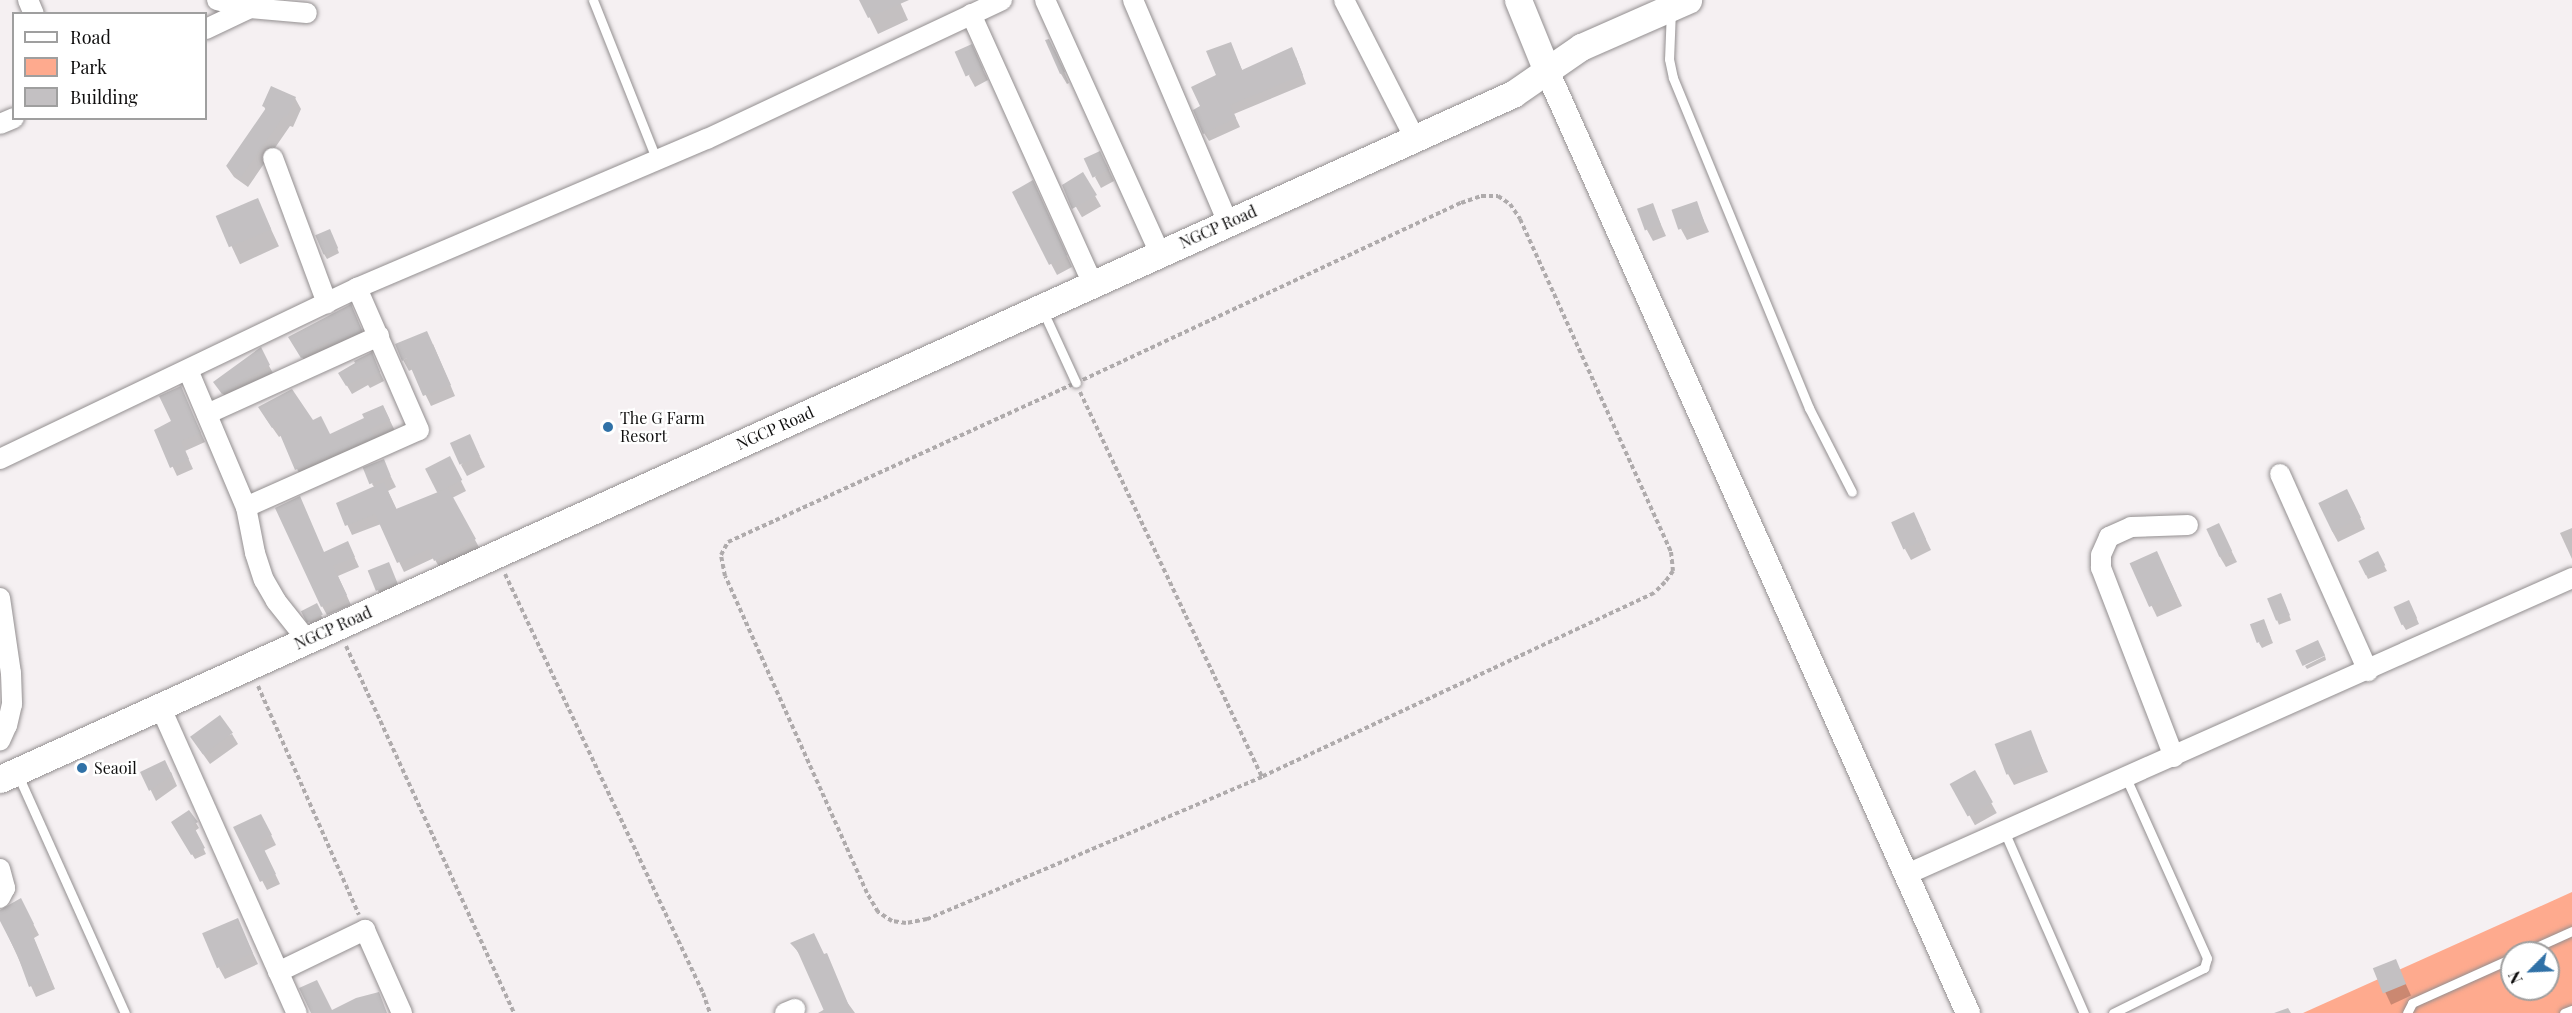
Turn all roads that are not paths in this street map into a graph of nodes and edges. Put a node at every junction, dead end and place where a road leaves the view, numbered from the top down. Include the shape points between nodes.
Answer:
1 (217, 0) edge
2 (593, 0) edge
3 (1002, 0) edge
4 (1045, 0) edge
5 (1133, 0) edge
6 (1344, 0) edge
7 (1518, 0) edge
8 (1680, 4) edge
9 (250, 8) junction
10 (307, 13) dead end
11 (971, 14) junction
12 (207, 29) edge
13 (1547, 71) junction
14 (1414, 138) junction
15 (273, 158) dead end
16 (657, 160) junction
17 (1228, 223) junction
18 (1160, 254) junction
19 (1093, 284) junction
20 (357, 288) junction
21 (327, 303) junction
22 (1041, 308) junction
23 (378, 336) junction
24 (189, 370) junction
25 (1076, 383) road end
26 (207, 414) junction
27 (0, 459) edge
28 (2280, 474) dead end
29 (1852, 492) dead end
30 (246, 507) junction
31 (2188, 525) dead end
32 (2572, 578) edge
33 (0, 598) edge
34 (307, 640) junction
35 (2368, 671) junction
36 (160, 706) junction
37 (0, 741) edge
38 (2174, 757) junction
39 (8, 775) edge
40 (2126, 778) junction
41 (2004, 831) junction
42 (0, 869) edge
43 (1905, 875) junction
44 (0, 898) edge
45 (2572, 931) edge
46 (2550, 941) edge
47 (2500, 963) edge
48 (278, 972) junction
49 (2572, 1010) edge
50 (125, 1013) edge
51 (297, 1013) edge
52 (402, 1013) edge
53 (1968, 1013) edge
54 (2084, 1013) edge
55 (2113, 1013) edge
56 (2407, 1013) edge
57 (2565, 1013) edge

1 - 9 street
2 - 16 lane
3 - 11 street
4 - 18 street
5 - 17 street
6 - 14 street
7 - 13 main road
8 - 13 main road, NGCP Road via 1581,47
8 - 29 lane via 1669,59 1677,88 1809,408
9 - 10 street
9 - 12 street
11 - 16 street
11 - 19 street
13 - 14 main road, NGCP Road via 1514,94
13 - 43 street
14 - 17 main road, NGCP Road
15 - 21 street
16 - 20 street
17 - 18 main road, NGCP Road
18 - 19 main road, NGCP Road
19 - 22 main road, NGCP Road
20 - 21 street
20 - 23 street
21 - 24 street
22 - 25 lane
22 - 34 main road, NGCP Road
23 - 26 street
23 - 30 street via 419,430
24 - 26 street
24 - 27 street
26 - 30 street
28 - 35 street
30 - 34 street via 264,580
31 - 38 street via 2131,527 2109,537 2101,555 2101,568
32 - 35 street
33 - 37 street via 12,704
34 - 36 main road, NGCP Road
35 - 38 street
36 - 39 main road, NGCP Road
36 - 48 street
38 - 40 street
39 - 50 lane
40 - 41 street
40 - 55 lane via 2207,958 2204,968
41 - 43 street
41 - 54 lane
42 - 44 street via 5,888
43 - 53 street
45 - 46 lane
47 - 56 lane via 2412,1003
48 - 51 street
48 - 52 street via 365,930
49 - 57 lane

